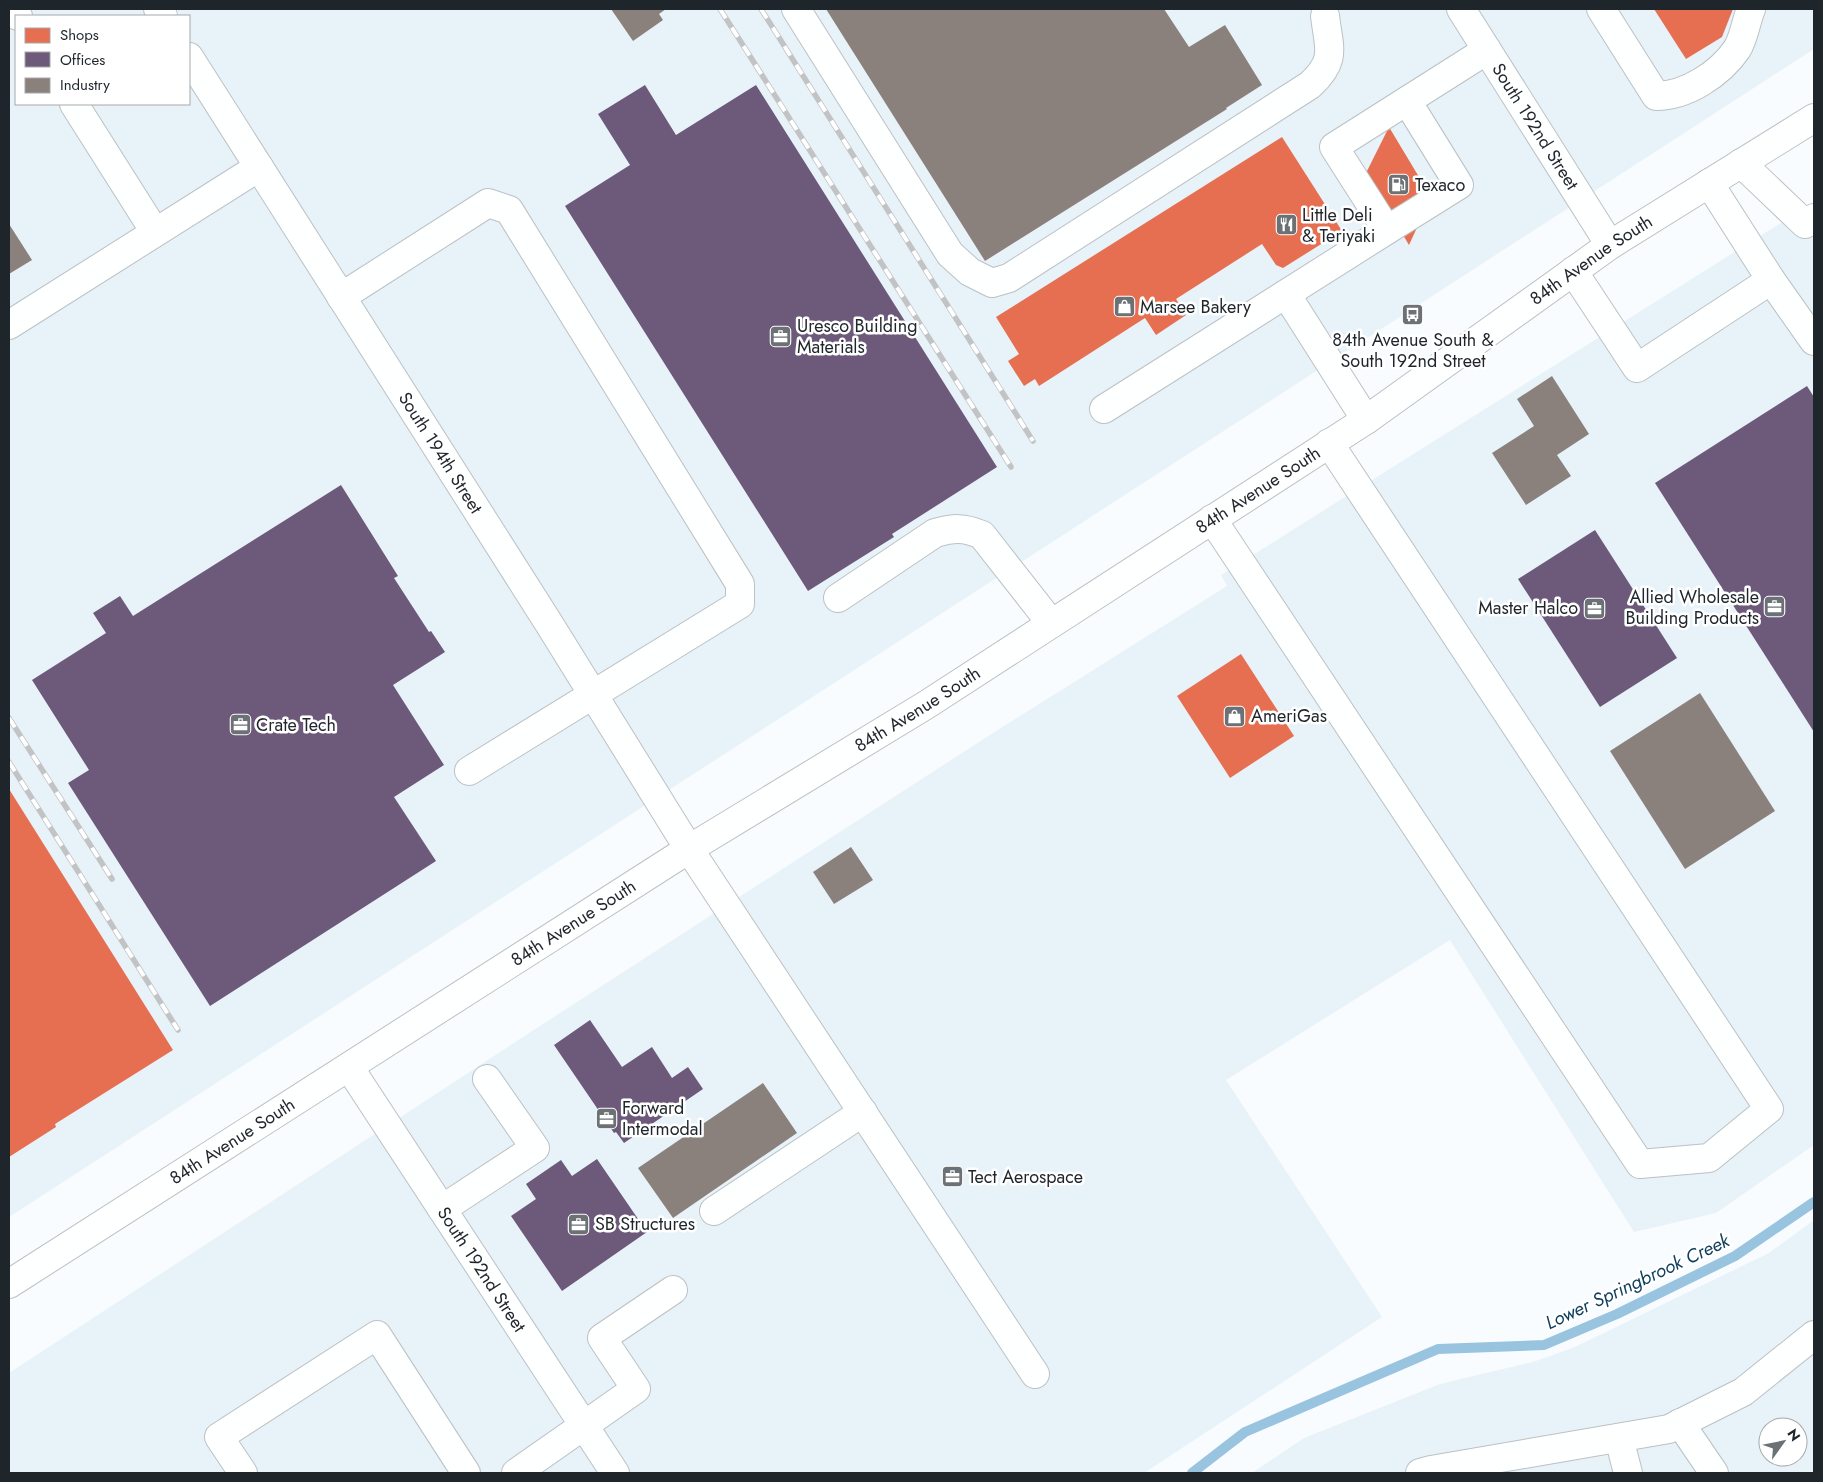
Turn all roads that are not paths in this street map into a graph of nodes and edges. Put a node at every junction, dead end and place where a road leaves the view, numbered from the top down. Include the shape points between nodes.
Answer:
1 (796, 9) edge
2 (1461, 9) edge
3 (1600, 9) edge
4 (1751, 9) edge
5 (1327, 11) edge
6 (1487, 50) junction
7 (190, 59) edge
8 (1407, 101) junction
9 (75, 105) edge
10 (1814, 118) edge
11 (1741, 163) junction
12 (259, 167) junction
13 (1709, 183) junction
14 (1814, 218) edge
15 (1387, 230) junction
16 (155, 232) junction
17 (1610, 245) junction
18 (1573, 271) junction
19 (1771, 280) junction
20 (1286, 294) junction
21 (341, 297) junction
22 (9, 325) edge
23 (1814, 341) edge
24 (1104, 409) dead end
25 (1366, 420) junction
26 (1330, 443) junction
27 (1212, 519) junction
28 (838, 598) dead end
29 (1052, 623) junction
30 (594, 695) junction
31 (469, 771) dead end
32 (689, 849) junction
33 (348, 1067) junction
34 (488, 1079) dead end
35 (863, 1112) junction
36 (442, 1209) junction
37 (714, 1211) dead end
38 (9, 1284) edge
39 (673, 1290) dead end
40 (1814, 1335) edge
41 (1035, 1374) dead end
42 (1680, 1423) junction
43 (583, 1425) junction
44 (1618, 1438) junction
45 (243, 1473) edge
46 (466, 1473) edge
47 (516, 1473) edge
48 (615, 1473) edge
49 (1420, 1473) edge
50 (1628, 1473) edge
51 (1714, 1473) edge

1 - 5 main road via 950,254 970,272 992,283 1009,278 1310,85 1323,73 1330,57
2 - 6 main road, South 192nd Street
3 - 4 main road via 1656,96 1669,96 1717,72 1737,48
6 - 8 main road
6 - 17 main road, South 192nd Street
7 - 12 main road, South 194th Street
8 - 15 main road via 1459,185
8 - 15 main road via 1334,146
9 - 16 main road
10 - 11 main road, 84th Avenue South
11 - 13 main road, 84th Avenue South
11 - 14 main road via 1805,224
12 - 16 main road
12 - 21 main road, South 194th Street
13 - 17 main road, 84th Avenue South
13 - 19 main road
15 - 20 main road
16 - 22 main road
17 - 18 main road, 84th Avenue South
18 - 19 main road via 1637,368
18 - 25 main road, 84th Avenue South
19 - 23 main road
20 - 24 main road
20 - 25 main road
21 - 30 main road, South 194th Street
21 - 30 main road via 488,203 509,210 740,584 740,604
25 - 26 main road, 84th Avenue South
26 - 27 main road, 84th Avenue South
26 - 27 main road via 1769,1109 1709,1158 1640,1164
27 - 29 main road, 84th Avenue South
28 - 29 main road via 935,534 967,528 982,535
29 - 32 main road, 84th Avenue South via 926,705
30 - 31 main road
30 - 32 main road, South 194th Street
32 - 33 main road, 84th Avenue South
32 - 35 main road, South 194th Street
33 - 36 main road, South 192nd Street
33 - 38 main road, 84th Avenue South
34 - 36 main road via 534,1148
35 - 37 main road
35 - 41 main road, South 194th Street
36 - 43 main road, South 192nd Street
39 - 43 main road via 602,1338 636,1389
40 - 42 main road via 1743,1392
42 - 44 main road via 1669,1429
42 - 51 main road
43 - 47 main road
43 - 48 main road, South 192nd Street
44 - 49 main road
44 - 50 main road
45 - 46 main road via 219,1437 377,1335

